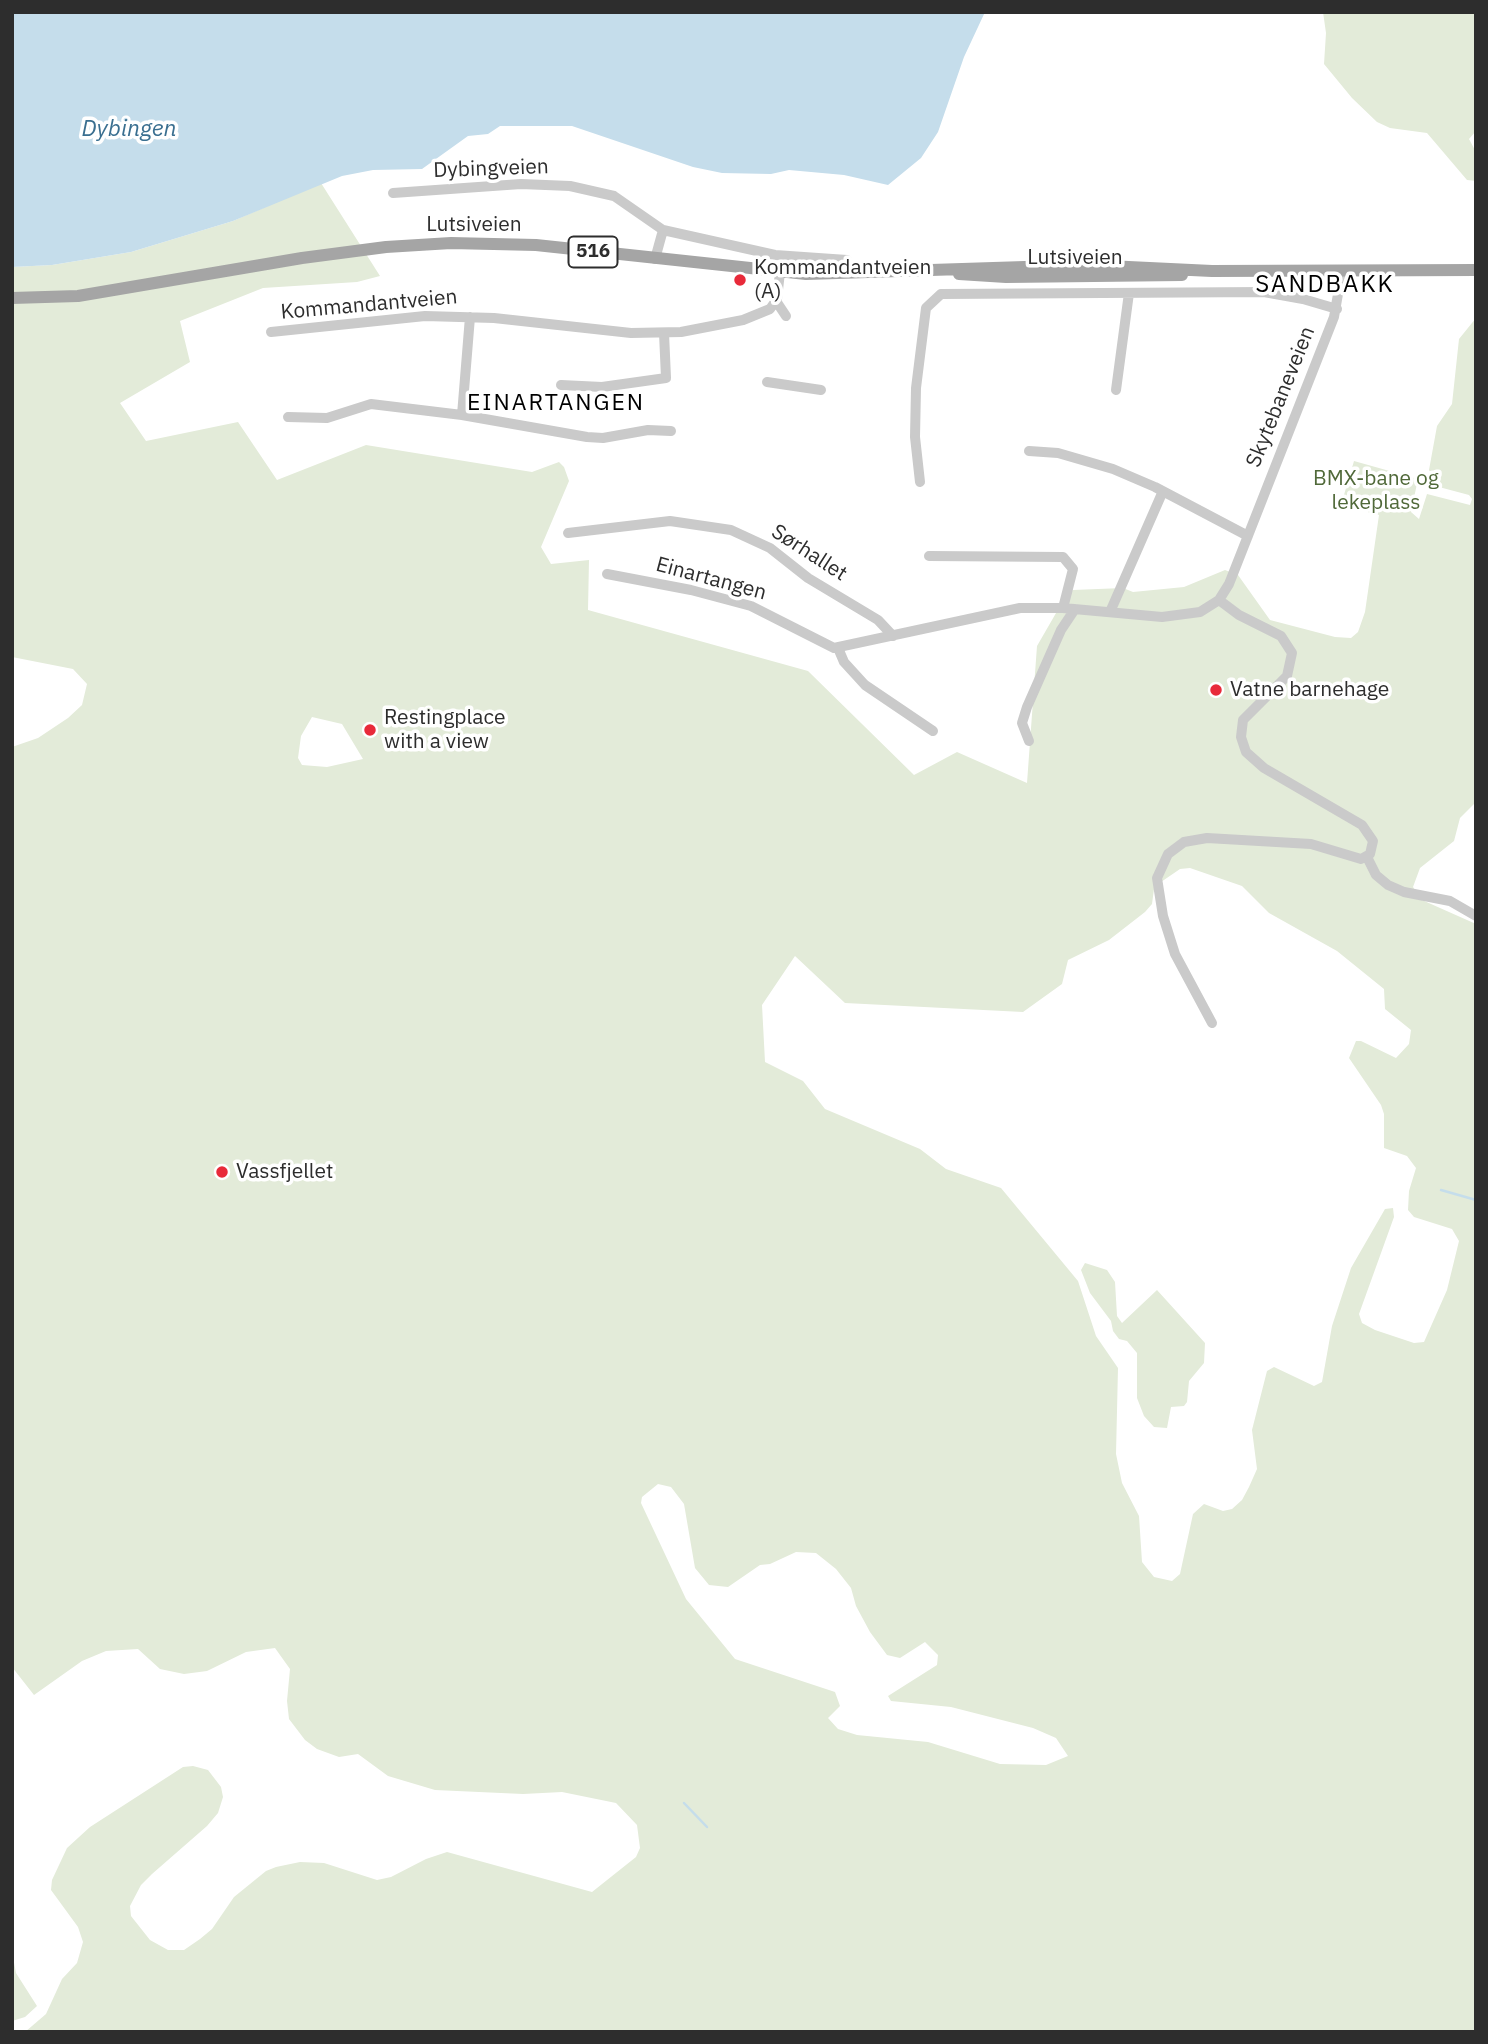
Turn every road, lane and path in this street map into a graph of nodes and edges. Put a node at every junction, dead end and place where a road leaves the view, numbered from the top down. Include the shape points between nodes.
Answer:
1 (393, 193) dead end
2 (663, 230) junction
3 (654, 259) junction
4 (847, 260) dead end
5 (1476, 270) edge
6 (1342, 271) junction
7 (780, 272) junction
8 (1129, 293) junction
9 (12, 299) edge
10 (776, 301) junction
11 (1337, 309) junction
12 (786, 316) dead end
13 (470, 317) junction
14 (271, 332) dead end
15 (664, 333) junction
16 (767, 382) dead end
17 (561, 385) dead end
18 (821, 390) dead end
19 (1116, 390) dead end
20 (462, 415) junction
21 (288, 417) dead end
22 (671, 432) dead end
23 (1029, 451) dead end
24 (920, 482) dead end
25 (1163, 491) junction
26 (568, 533) dead end
27 (1248, 536) junction
28 (929, 556) dead end
29 (607, 574) dead end
30 (1219, 600) junction
31 (1063, 608) junction
32 (1075, 609) junction
33 (1110, 612) junction
34 (893, 636) junction
35 (838, 648) junction
36 (933, 731) dead end
37 (1029, 741) dead end
38 (1367, 857) junction
39 (1476, 916) edge
40 (1213, 1023) dead end

1 - 2 street, Dybingveien via 521,184 570,186 614,196
2 - 3 street
2 - 4 street, Dybingveien via 775,255
3 - 7 main road, Lutsiveien / 516
3 - 9 main road, Lutsiveien / 516 via 536,245 420,244 302,258 78,296
5 - 6 main road, Lutsiveien / 516
6 - 7 main road, Lutsiveien / 516 via 1212,271 1119,278
6 - 11 street, Skytebaneveien
7 - 10 street
8 - 11 street via 1264,292
8 - 19 street
8 - 24 street via 948,293 932,300 923,321 916,388
10 - 12 street
10 - 15 street, Kommandantveien via 770,309 743,320
11 - 27 street, Skytebaneveien
13 - 14 street, Kommandantveien via 425,316
13 - 15 street, Kommandantveien
13 - 20 street, Kommandantveien
15 - 17 street via 666,378 602,387
16 - 18 street
20 - 21 street via 371,404 327,418
20 - 22 street via 598,438 648,430
23 - 25 street via 1097,463
25 - 27 street
25 - 33 street
26 - 34 street, Sørhallet via 670,521 731,530 771,548 808,578 878,620
27 - 30 street, Skytebaneveien
28 - 31 street via 1063,557 1073,569
29 - 35 street, Einartangen via 751,606 825,646
30 - 33 street via 1200,612 1178,617
30 - 38 street via 1281,636 1292,653 1287,676 1242,720 1241,737 1247,752 1264,768 1366,828 1373,841
31 - 32 street
31 - 34 street via 1020,608
32 - 33 street
32 - 37 street via 1027,707 1022,723
34 - 35 street
35 - 36 street via 865,685
38 - 39 street via 1376,876 1388,886 1450,901
38 - 40 street via 1352,858 1311,844 1207,838 1184,842 1168,854 1157,878 1163,916 1175,954

